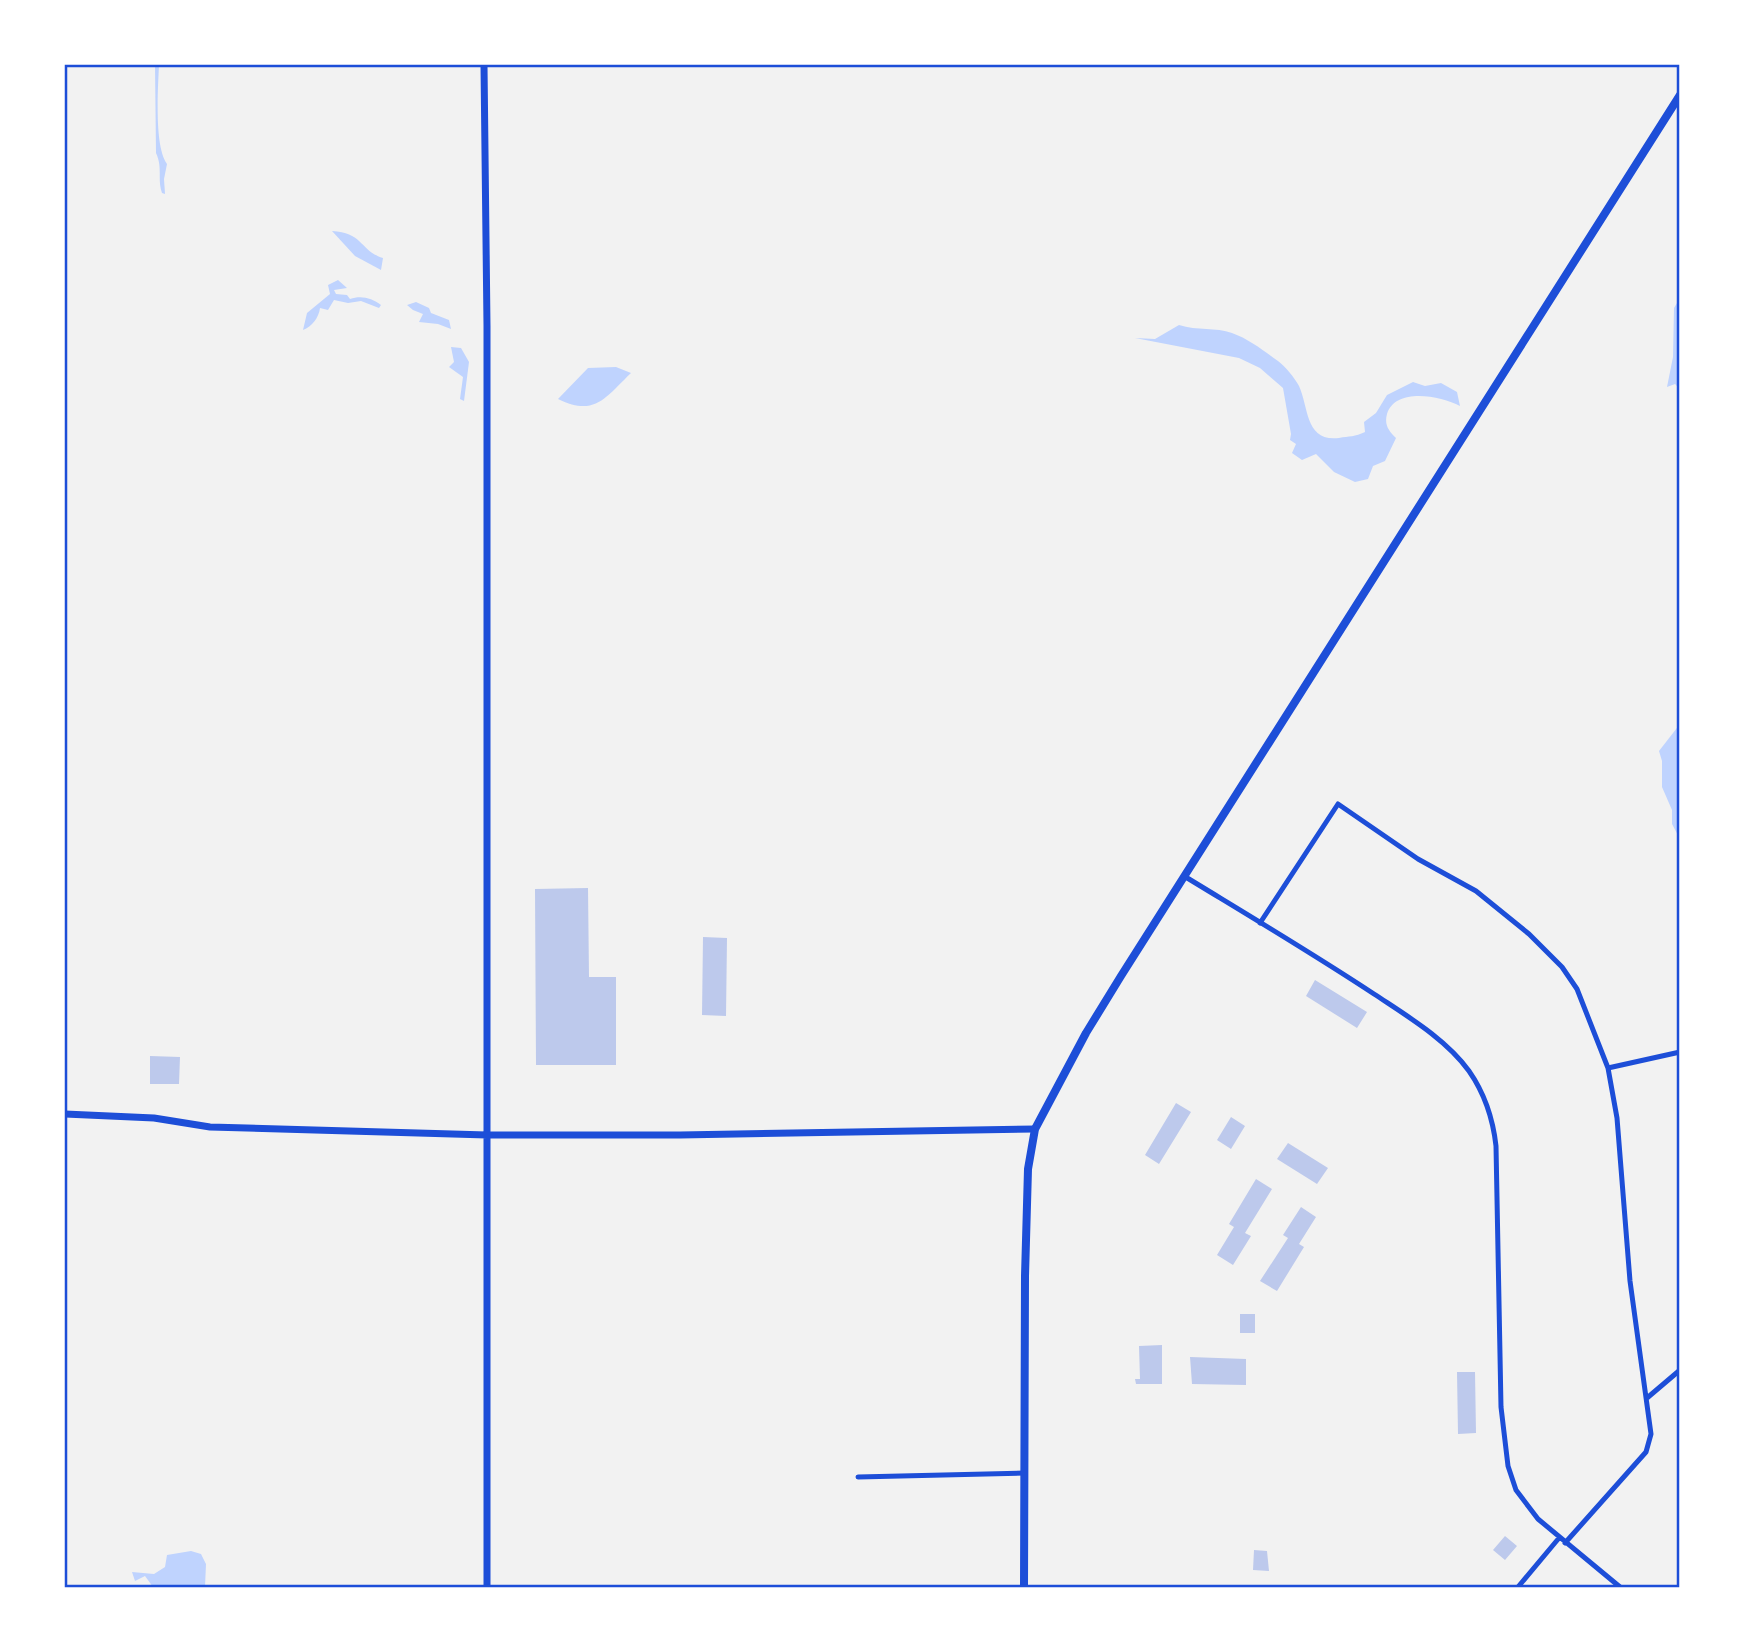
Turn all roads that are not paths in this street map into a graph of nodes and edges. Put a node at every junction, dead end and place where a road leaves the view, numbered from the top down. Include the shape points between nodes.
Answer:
1 (484, 65) edge
2 (1680, 95) edge
3 (1184, 876) junction
4 (1260, 923) junction
5 (1680, 1052) edge
6 (1608, 1068) junction
7 (65, 1114) edge
8 (1035, 1129) junction
9 (487, 1135) junction
10 (1680, 1370) edge
11 (1647, 1398) junction
12 (1025, 1473) junction
13 (858, 1478) dead end
14 (1559, 1538) junction
15 (1565, 1543) junction
16 (487, 1587) edge
17 (1024, 1587) edge
18 (1518, 1587) edge
19 (1620, 1587) edge

1 - 9 street
2 - 3 main road
3 - 4 street
3 - 8 main road via 1086,1033
4 - 6 street via 1338,804 1418,859 1476,891 1529,934 1577,989
4 - 14 street via 1411,1019 1454,1054 1484,1095 1496,1146 1503,1441 1516,1490
5 - 6 street
6 - 11 street
7 - 9 street via 154,1118 210,1127
8 - 9 street
8 - 12 main road via 1026,1217
9 - 16 street
10 - 11 street
11 - 15 street via 1651,1434 1646,1452
12 - 13 street
12 - 17 main road
14 - 15 street
14 - 18 street
15 - 19 street

